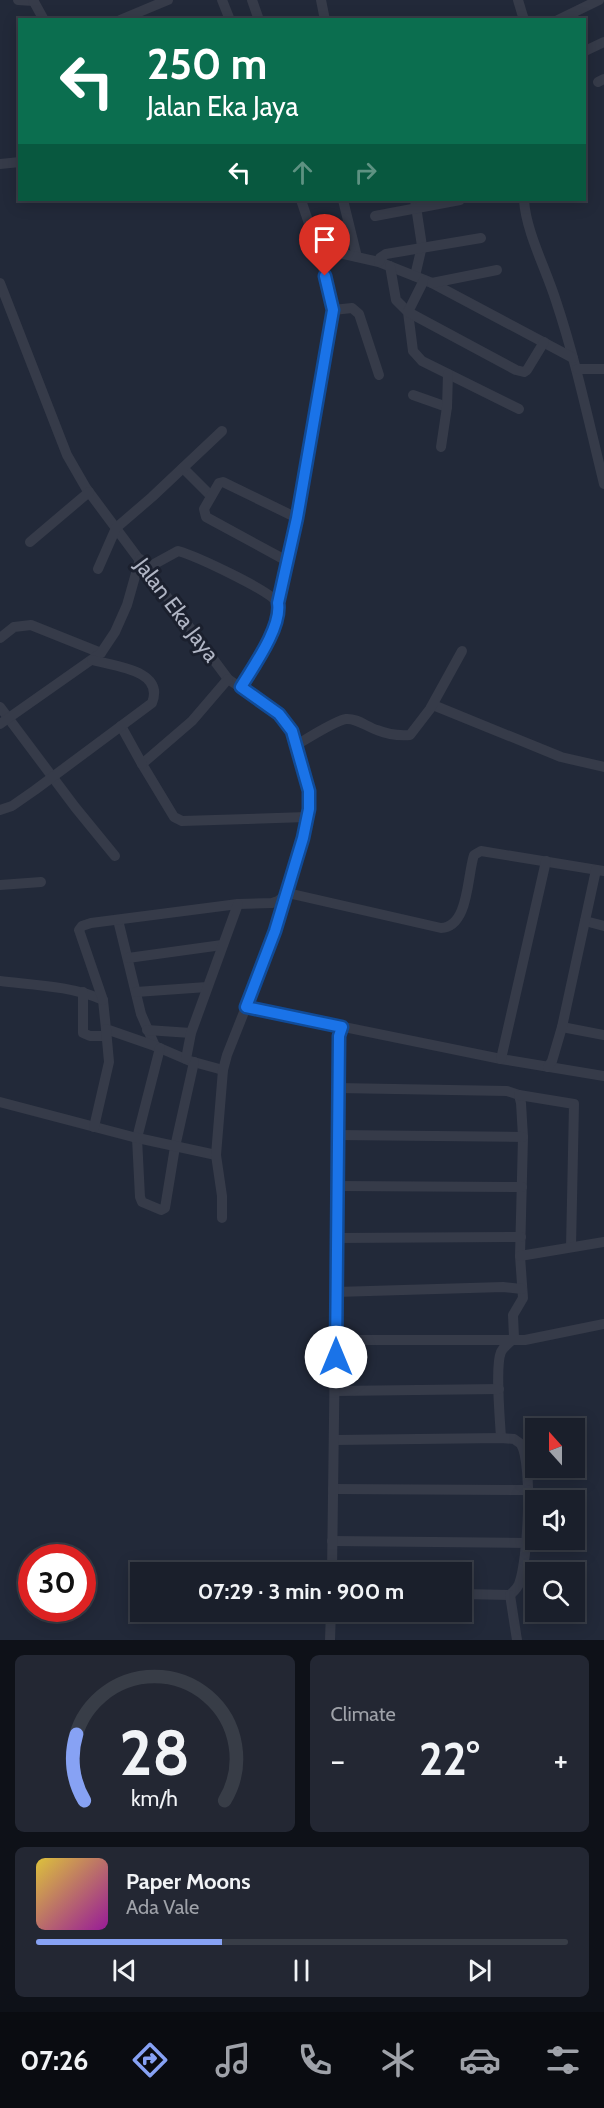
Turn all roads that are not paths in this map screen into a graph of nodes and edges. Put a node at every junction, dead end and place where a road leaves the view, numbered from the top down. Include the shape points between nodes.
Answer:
1 (18, 0) edge
2 (168, 0) edge
3 (222, 0) edge
4 (252, 0) edge
5 (321, 0) edge
6 (518, 0) edge
7 (600, 0) edge
8 (37, 1) edge
9 (604, 10) edge
10 (43, 18) edge
11 (125, 18) edge
12 (229, 18) edge
13 (258, 18) edge
14 (326, 18) edge
15 (523, 18) edge
16 (562, 18) edge
17 (604, 42) edge
18 (586, 51) edge
19 (18, 162) edge
20 (0, 164) edge
21 (301, 201) edge
22 (343, 201) edge
23 (445, 201) edge
24 (524, 201) edge
25 (415, 203) edge
26 (375, 216) dead end
27 (481, 238) dead end
28 (422, 246) junction
29 (317, 248) junction
30 (357, 257) junction
31 (384, 264) junction
32 (497, 270) dead end
33 (424, 280) junction
34 (0, 283) edge
35 (3, 300) edge
36 (333, 310) junction
37 (408, 312) junction
38 (544, 342) junction
39 (575, 364) junction
40 (604, 369) edge
41 (448, 374) junction
42 (379, 375) dead end
43 (413, 395) dead end
44 (447, 407) junction
45 (519, 410) dead end
46 (222, 431) dead end
47 (441, 447) dead end
48 (183, 468) junction
49 (604, 484) edge
50 (89, 492) junction
51 (211, 496) junction
52 (297, 518) junction
53 (116, 528) junction
54 (30, 542) dead end
55 (287, 561) junction
56 (143, 564) junction
57 (98, 569) dead end
58 (278, 603) junction
59 (0, 638) edge
60 (462, 651) dead end
61 (96, 656) junction
62 (228, 678) junction
63 (241, 687) junction
64 (433, 705) junction
65 (0, 707) edge
66 (4, 721) edge
67 (121, 726) junction
68 (296, 745) junction
69 (142, 764) junction
70 (604, 767) edge
71 (53, 777) junction
72 (0, 810) edge
73 (307, 817) junction
74 (115, 856) dead end
75 (546, 861) junction
76 (600, 871) edge
77 (41, 882) dead end
78 (0, 885) edge
79 (287, 894) junction
80 (238, 904) junction
81 (118, 920) junction
82 (585, 921) junction
83 (604, 926) edge
84 (222, 945) junction
85 (128, 958) junction
86 (0, 981) edge
87 (207, 987) junction
88 (83, 992) junction
89 (136, 992) junction
90 (103, 1000) junction
91 (246, 1007) junction
92 (342, 1027) junction
93 (562, 1027) junction
94 (147, 1029) junction
95 (106, 1032) junction
96 (191, 1033) junction
97 (604, 1034) edge
98 (157, 1047) junction
99 (501, 1059) junction
100 (190, 1061) junction
101 (548, 1067) junction
102 (224, 1070) junction
103 (604, 1076) edge
104 (338, 1088) junction
105 (519, 1095) junction
106 (0, 1102) edge
107 (94, 1127) junction
108 (337, 1136) junction
109 (524, 1137) junction
110 (138, 1138) junction
111 (175, 1147) junction
112 (216, 1155) junction
113 (337, 1186) junction
114 (522, 1187) junction
115 (222, 1218) dead end
116 (521, 1237) junction
117 (336, 1238) junction
118 (604, 1242) edge
119 (571, 1247) junction
120 (520, 1256) junction
121 (522, 1289) junction
122 (336, 1292) junction
123 (604, 1324) edge
124 (336, 1340) junction
125 (512, 1341) junction
126 (499, 1389) junction
127 (336, 1391) junction
128 (501, 1438) junction
129 (334, 1440) junction
130 (333, 1489) junction
131 (527, 1490) joint
132 (332, 1541) junction
133 (525, 1543) joint
134 (332, 1562) edge
135 (472, 1594) edge
136 (510, 1595) junction
137 (331, 1622) edge
138 (330, 1640) edge
139 (517, 1640) edge

1 - 8 street
2 - 11 street
3 - 12 street
4 - 13 street
5 - 14 street
6 - 15 street
7 - 9 street
7 - 16 street
8 - 10 street
17 - 18 street
19 - 20 street
21 - 29 street
22 - 30 street
23 - 25 street
24 - 39 street
25 - 26 street
25 - 28 street
27 - 28 street
28 - 31 street via 386,254 380,258
28 - 33 street
29 - 30 street
29 - 36 street
30 - 31 street
31 - 33 street
31 - 37 street via 396,300
32 - 33 street
33 - 37 street
33 - 38 street
34 - 35 street, Jalan Eka Jaya
35 - 50 street, Jalan Eka Jaya via 67,455
36 - 42 street via 352,308 359,314
36 - 52 street
37 - 38 street via 521,372 527,370
37 - 41 street via 415,355
38 - 39 street
39 - 40 street
39 - 49 street
41 - 44 street
41 - 45 street
43 - 44 street
44 - 47 street
46 - 48 street
48 - 51 street
48 - 53 street
50 - 53 street, Jalan Eka Jaya
50 - 54 street
51 - 52 street via 223,482
51 - 55 street via 204,509 206,517
52 - 55 street
53 - 56 street, Jalan Eka Jaya
53 - 57 street
55 - 58 street
56 - 58 street via 178,551 257,588
56 - 61 street via 116,632
56 - 62 street, Jalan Eka Jaya
58 - 63 street via 267,641
59 - 61 street via 14,627 32,625
60 - 64 street
61 - 66 street
61 - 67 street via 145,676 155,688 152,703
62 - 63 street, Jalan Eka Jaya
62 - 69 street via 192,721
63 - 68 street, Jalan Eka Jaya via 279,714 292,731
64 - 68 street via 410,735 376,730 347,719
64 - 70 street via 561,757
65 - 66 street
66 - 71 street
67 - 69 street
67 - 71 street
68 - 73 street, Jalan Eka Jaya via 309,791
69 - 73 street via 174,817 182,821
71 - 72 street
71 - 74 street
73 - 79 street, Jalan Eka Jaya
75 - 76 street
75 - 79 street via 481,851 474,855 459,918 441,928
75 - 99 street
76 - 82 street
77 - 78 street
79 - 80 street via 278,902
79 - 91 street, Jalan Eka Jaya
80 - 81 street
80 - 84 street
81 - 85 street
81 - 90 street via 91,923 79,930
82 - 83 street
82 - 93 street
84 - 85 street
84 - 87 street
85 - 89 street
86 - 88 street
87 - 89 street
87 - 96 street
88 - 90 street
88 - 95 street via 83,1033 90,1036
89 - 94 street
90 - 95 street
91 - 92 street
91 - 102 street, Jalan Eka Jaya
92 - 99 street
92 - 104 street
93 - 97 street
93 - 101 street
94 - 96 street
94 - 98 street
95 - 98 street
95 - 107 street via 109,1062
96 - 100 street
98 - 100 street
98 - 110 street
99 - 101 street
100 - 102 street
100 - 111 street
101 - 103 street
102 - 112 street, Jalan Eka Jaya
104 - 105 street via 507,1091
104 - 108 street
105 - 109 street
105 - 119 street via 574,1104
106 - 107 street
107 - 110 street
108 - 109 street
108 - 113 street
109 - 114 street
110 - 111 street
110 - 111 street via 140,1197 142,1202 161,1210 165,1208
111 - 112 street
112 - 115 street, Jalan Eka Jaya
113 - 114 street
113 - 117 street
114 - 116 street
116 - 117 street
116 - 120 street
117 - 122 street
118 - 119 street
119 - 120 street
120 - 121 street
121 - 122 street
121 - 125 street via 522,1302 513,1315
122 - 124 street
123 - 125 street
124 - 125 street
124 - 127 street
125 - 126 street via 500,1354
126 - 127 street
126 - 128 street
127 - 129 street
128 - 129 street
128 - 131 street via 514,1439 523,1447
129 - 130 street
130 - 131 street
130 - 132 street
132 - 133 street
132 - 134 street
133 - 136 street via 520,1582
135 - 136 street
136 - 139 street
137 - 138 street

